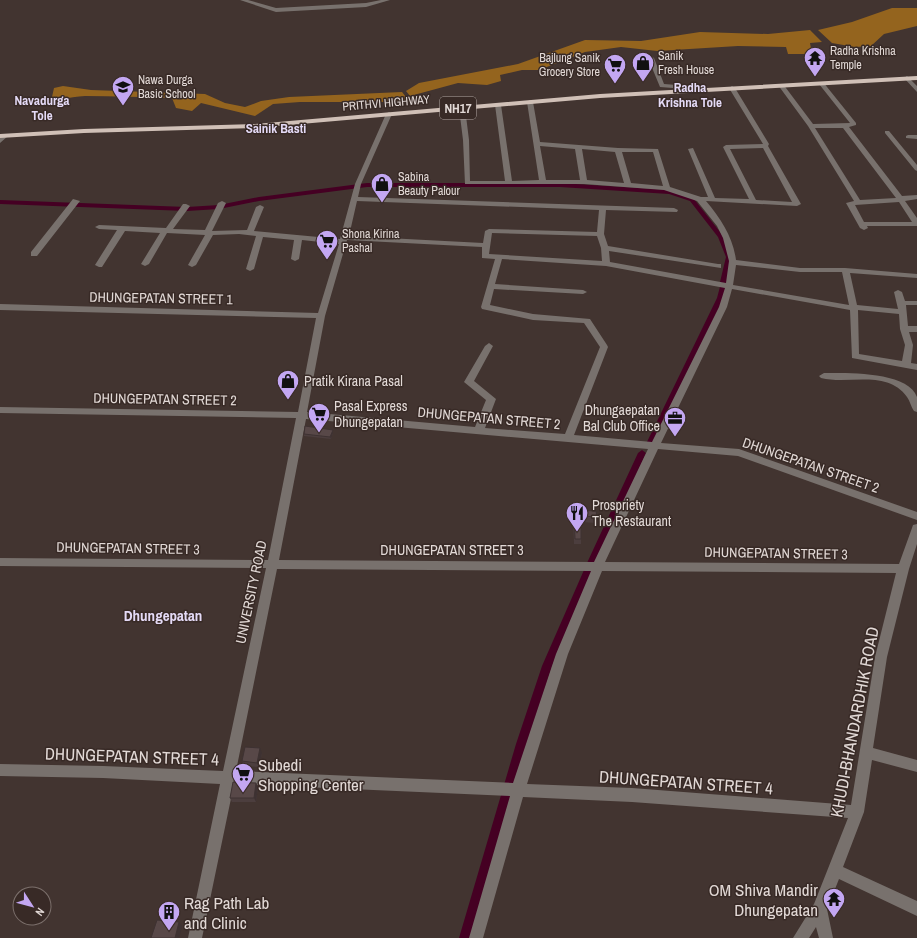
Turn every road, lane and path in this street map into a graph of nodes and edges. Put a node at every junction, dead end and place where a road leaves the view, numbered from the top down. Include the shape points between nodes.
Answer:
1 (243, 0) edge
2 (387, 0) edge
3 (651, 58) dead end
4 (911, 79) edge
5 (917, 81) edge
6 (821, 83) junction
7 (781, 85) junction
8 (732, 88) junction
9 (917, 90) edge
10 (680, 91) junction
11 (530, 102) junction
12 (498, 105) junction
13 (462, 108) junction
14 (389, 114) junction
15 (811, 126) junction
16 (845, 126) junction
17 (887, 132) dead end
18 (908, 137) dead end
19 (917, 137) edge
20 (2, 138) edge
21 (538, 144) junction
22 (765, 146) junction
23 (578, 147) junction
24 (691, 149) dead end
25 (618, 150) junction
26 (917, 169) edge
27 (543, 182) junction
28 (584, 182) junction
29 (509, 183) junction
30 (628, 185) junction
31 (664, 188) junction
32 (917, 197) edge
33 (354, 199) junction
34 (700, 199) junction
35 (901, 199) junction
36 (712, 200) junction
37 (76, 201) dead end
38 (858, 202) junction
39 (222, 203) dead end
40 (754, 203) junction
41 (186, 206) dead end
42 (260, 207) dead end
43 (603, 207) junction
44 (674, 210) dead end
45 (917, 224) edge
46 (99, 227) dead end
47 (122, 229) junction
48 (166, 231) junction
49 (208, 233) junction
50 (249, 234) junction
51 (600, 234) junction
52 (260, 235) junction
53 (298, 239) junction
54 (344, 240) junction
55 (486, 245) junction
56 (605, 248) junction
57 (34, 254) dead end
58 (499, 256) junction
59 (295, 259) dead end
60 (732, 262) junction
61 (145, 264) dead end
62 (606, 264) junction
63 (99, 265) dead end
64 (192, 265) dead end
65 (718, 266) dead end
66 (250, 269) dead end
67 (845, 270) junction
68 (917, 276) edge
69 (730, 285) junction
70 (491, 286) junction
71 (583, 292) dead end
72 (898, 292) dead end
73 (902, 303) junction
74 (917, 303) edge
75 (0, 307) edge
76 (854, 309) junction
77 (904, 312) junction
78 (321, 316) junction
79 (904, 329) junction
80 (917, 329) edge
81 (489, 346) dead end
82 (906, 366) junction
83 (917, 367) edge
84 (824, 376) dead end
85 (917, 409) edge
86 (0, 410) edge
87 (301, 415) junction
88 (479, 430) junction
89 (568, 439) junction
90 (656, 447) junction
91 (917, 516) edge
92 (917, 528) edge
93 (0, 562) edge
94 (272, 565) junction
95 (598, 568) junction
96 (903, 570) junction
97 (867, 753) junction
98 (917, 766) edge
99 (0, 770) edge
100 (228, 777) junction
101 (512, 790) junction
102 (857, 812) junction
103 (835, 870) junction
104 (820, 909) junction
105 (917, 909) edge
106 (195, 938) edge
107 (476, 938) edge
108 (800, 938) edge
109 (826, 938) edge

1 - 2 street via 276,10 366,5
3 - 10 street via 662,86 675,86
4 - 5 street
4 - 6 highway, PRITHVI HIGHWAY / NH17
4 - 9 street
6 - 7 highway, PRITHVI HIGHWAY / NH17
6 - 16 street via 854,124
7 - 8 highway, PRITHVI HIGHWAY / NH17
7 - 15 street
8 - 10 highway, PRITHVI HIGHWAY / NH17
8 - 22 street
10 - 11 highway, PRITHVI HIGHWAY / NH17
11 - 12 highway, PRITHVI HIGHWAY / NH17
11 - 21 street
12 - 13 highway, PRITHVI HIGHWAY / NH17
12 - 29 street
13 - 14 highway, PRITHVI HIGHWAY / NH17
13 - 29 street via 467,183
14 - 20 highway, PRITHVI HIGHWAY / NH17 via 255,126 91,130
14 - 33 street via 358,184
15 - 16 street
15 - 38 street
16 - 35 street
17 - 26 street
18 - 19 street
21 - 23 street
21 - 27 street
22 - 40 street via 726,147
22 - 40 street via 798,204
23 - 25 street
23 - 28 street
24 - 36 street
25 - 30 street
25 - 31 street via 656,150 667,186
27 - 28 street
27 - 29 street
28 - 30 street
30 - 31 street
31 - 34 street
32 - 35 street
33 - 43 street
33 - 54 street
34 - 36 street
34 - 60 street via 724,231 732,248
35 - 38 street
35 - 45 street
36 - 40 street
37 - 57 street
38 - 45 street via 850,203 863,226
39 - 49 street
41 - 48 street
42 - 50 street
43 - 44 street
43 - 51 street
46 - 47 street
47 - 48 street
47 - 63 street
48 - 49 street
48 - 61 street
49 - 50 street
49 - 64 street
50 - 52 street
51 - 55 street via 489,231
51 - 56 street
52 - 53 street
52 - 66 street
53 - 54 street
53 - 59 street
54 - 55 street
54 - 78 street, UNIVERSITY ROAD
55 - 58 street via 485,256
56 - 62 street
56 - 65 street
58 - 62 street
58 - 70 street
60 - 67 street via 800,270
60 - 69 street
62 - 69 street
67 - 68 street
67 - 76 street
69 - 76 street
69 - 90 street via 723,307
70 - 71 street
70 - 89 street via 485,307 532,317 587,321 604,347
72 - 73 street
73 - 74 street
73 - 77 street
75 - 78 street, DHUNGEPATAN STREET 1
76 - 77 street
76 - 82 street via 855,356
77 - 79 street
78 - 87 street, UNIVERSITY ROAD
79 - 80 street
79 - 82 street via 909,345
81 - 88 street via 469,382 491,399
82 - 83 street
84 - 85 street via 870,377 895,382 908,390 915,400
86 - 87 street, DHUNGEPATAN STREET 2
87 - 88 street, DHUNGEPATAN STREET 2
87 - 94 street, UNIVERSITY ROAD
88 - 89 street, DHUNGEPATAN STREET 2
89 - 90 street, DHUNGEPATAN STREET 2
90 - 91 street, DHUNGEPATAN STREET 2 via 739,453
90 - 95 street
92 - 96 street, KHUDI-BHANDARDHIK ROAD
93 - 94 street, DHUNGEPATAN STREET 3
94 - 95 street, DHUNGEPATAN STREET 3
94 - 100 street, UNIVERSITY ROAD
95 - 96 street, DHUNGEPATAN STREET 3 via 666,566
95 - 101 street
96 - 97 street, KHUDI-BHANDARDHIK ROAD via 881,657
97 - 98 street
97 - 102 street, KHUDI-BHANDARDHIK ROAD
99 - 100 street, DHUNGEPATAN STREET 4
100 - 101 street, DHUNGEPATAN STREET 4
100 - 106 street, UNIVERSITY ROAD
101 - 102 street, DHUNGEPATAN STREET 4 via 640,796
101 - 107 street
102 - 103 street, KHUDI-BHANDARDHIK ROAD
103 - 104 street, KHUDI-BHANDARDHIK ROAD
103 - 105 street
104 - 108 street, KHUDI-BHANDARDHIK ROAD
104 - 109 street

